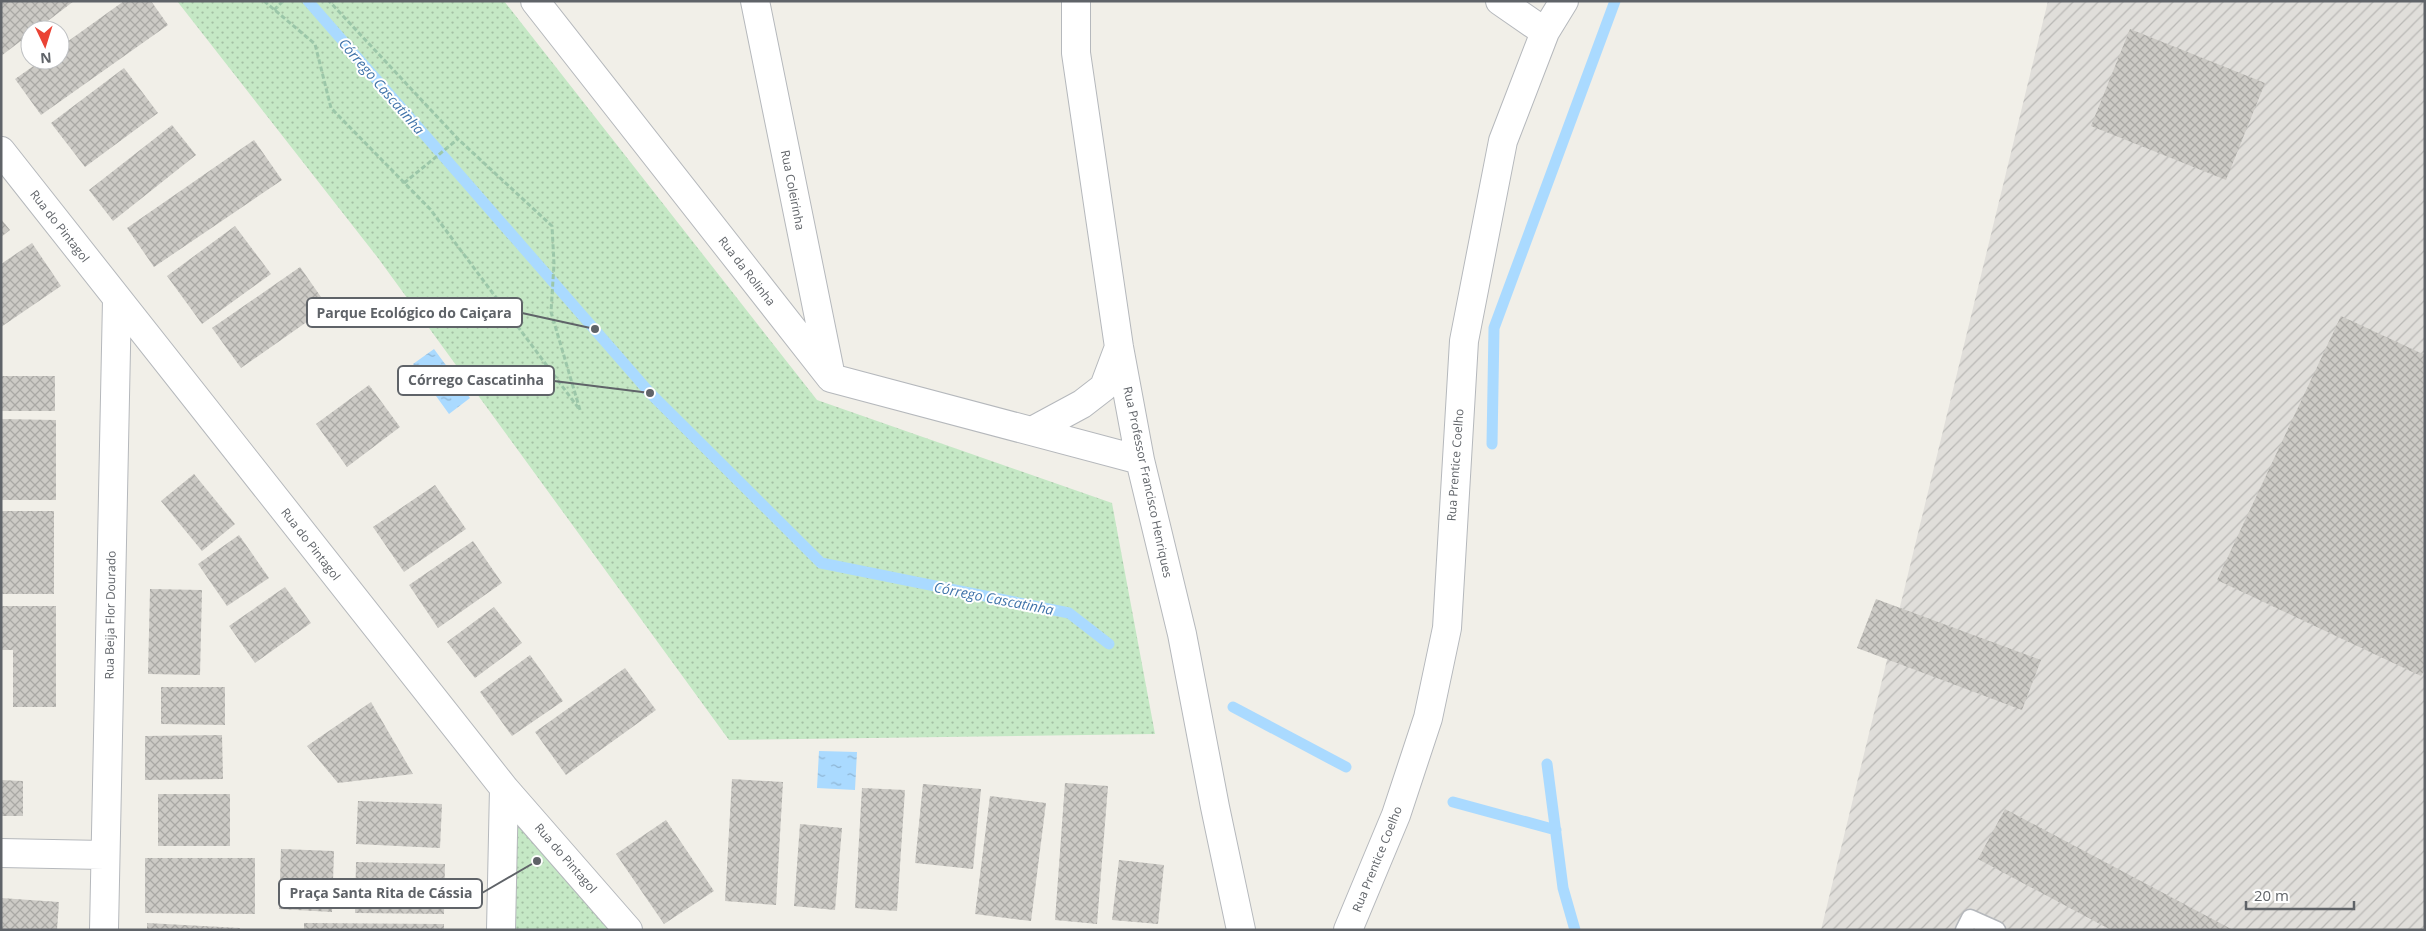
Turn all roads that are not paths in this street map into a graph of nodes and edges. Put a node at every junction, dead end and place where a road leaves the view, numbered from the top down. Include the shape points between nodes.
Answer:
1 (536, 1) edge
2 (755, 1) edge
3 (1076, 1) edge
4 (1500, 1) edge
5 (1564, 1) edge
6 (1544, 32) junction
7 (1, 151) edge
8 (117, 300) junction
9 (1119, 347) junction
10 (831, 378) junction
11 (1032, 431) junction
12 (1140, 460) junction
13 (504, 788) junction
14 (1, 853) edge
15 (104, 855) junction
16 (104, 930) edge
17 (502, 930) edge
18 (628, 930) edge
19 (1241, 930) edge
20 (1348, 930) edge
21 (1964, 930) edge
22 (1997, 930) edge

1 - 10 street, Rua da Rolinha
2 - 10 street, Rua Coleirinha
3 - 9 street, Rua Professor Francisco Henriques via 1076,53
4 - 6 street
5 - 6 street, Rua Prentice Coelho
6 - 20 street, Rua Prentice Coelho via 1502,141 1464,341 1447,628 1428,718 1396,815
7 - 8 street, Rua do Pintagol
8 - 13 street, Rua do Pintagol
8 - 15 street, Rua Beija Flor Dourado
9 - 11 street via 1104,387 1082,404
9 - 12 street, Rua Professor Francisco Henriques
10 - 11 street
11 - 12 street
12 - 19 street, Rua Professor Francisco Henriques via 1182,634
13 - 17 street
13 - 18 street, Rua do Pintagol
14 - 15 street
15 - 16 street, Rua Beija Flor Dourado
21 - 22 lane via 1970,918

